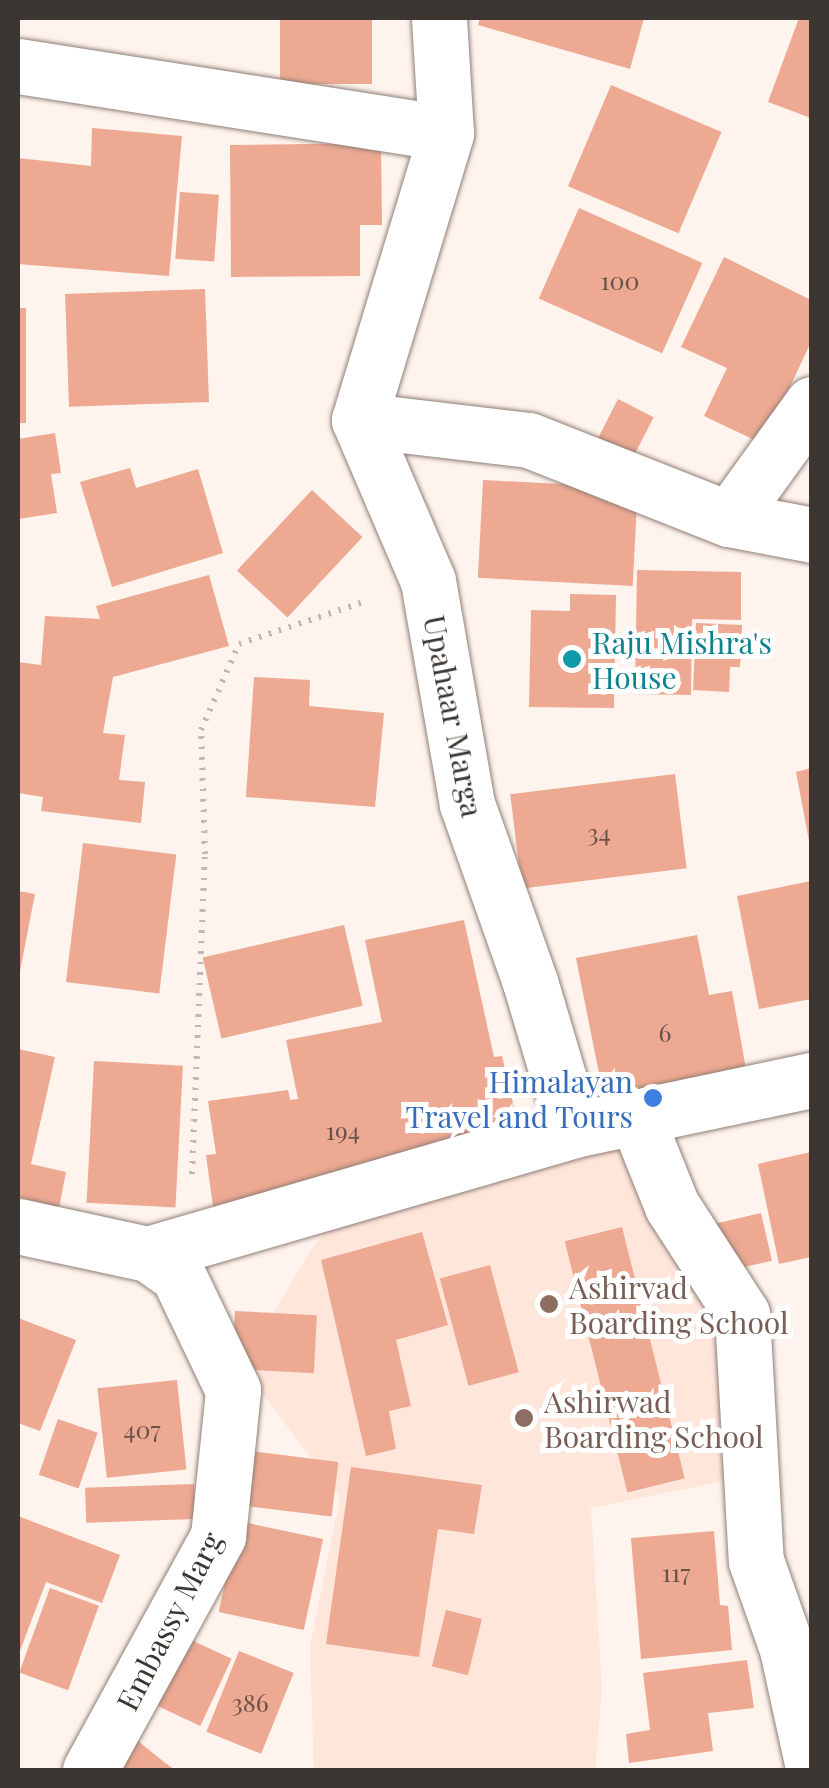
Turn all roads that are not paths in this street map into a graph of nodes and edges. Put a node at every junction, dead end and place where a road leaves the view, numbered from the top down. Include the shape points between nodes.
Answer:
1 (439, 18) edge
2 (18, 66) edge
3 (446, 133) junction
4 (812, 404) edge
5 (359, 420) junction
6 (729, 519) junction
7 (812, 535) edge
8 (812, 1080) edge
9 (637, 1119) junction
10 (574, 1130) junction
11 (18, 1226) edge
12 (148, 1254) junction
13 (800, 1651) edge
14 (812, 1763) edge
15 (90, 1770) edge

1 - 3 street
2 - 3 street
3 - 5 street
4 - 6 street
5 - 6 street via 530,440
5 - 10 street, Upahaar Marga via 428,580 467,804
6 - 7 street
8 - 9 street
9 - 10 street
9 - 13 street via 672,1206 742,1314 756,1562
10 - 12 street
11 - 12 street
12 - 15 street, Embassy Marg via 178,1275 233,1390 218,1536
13 - 14 street

